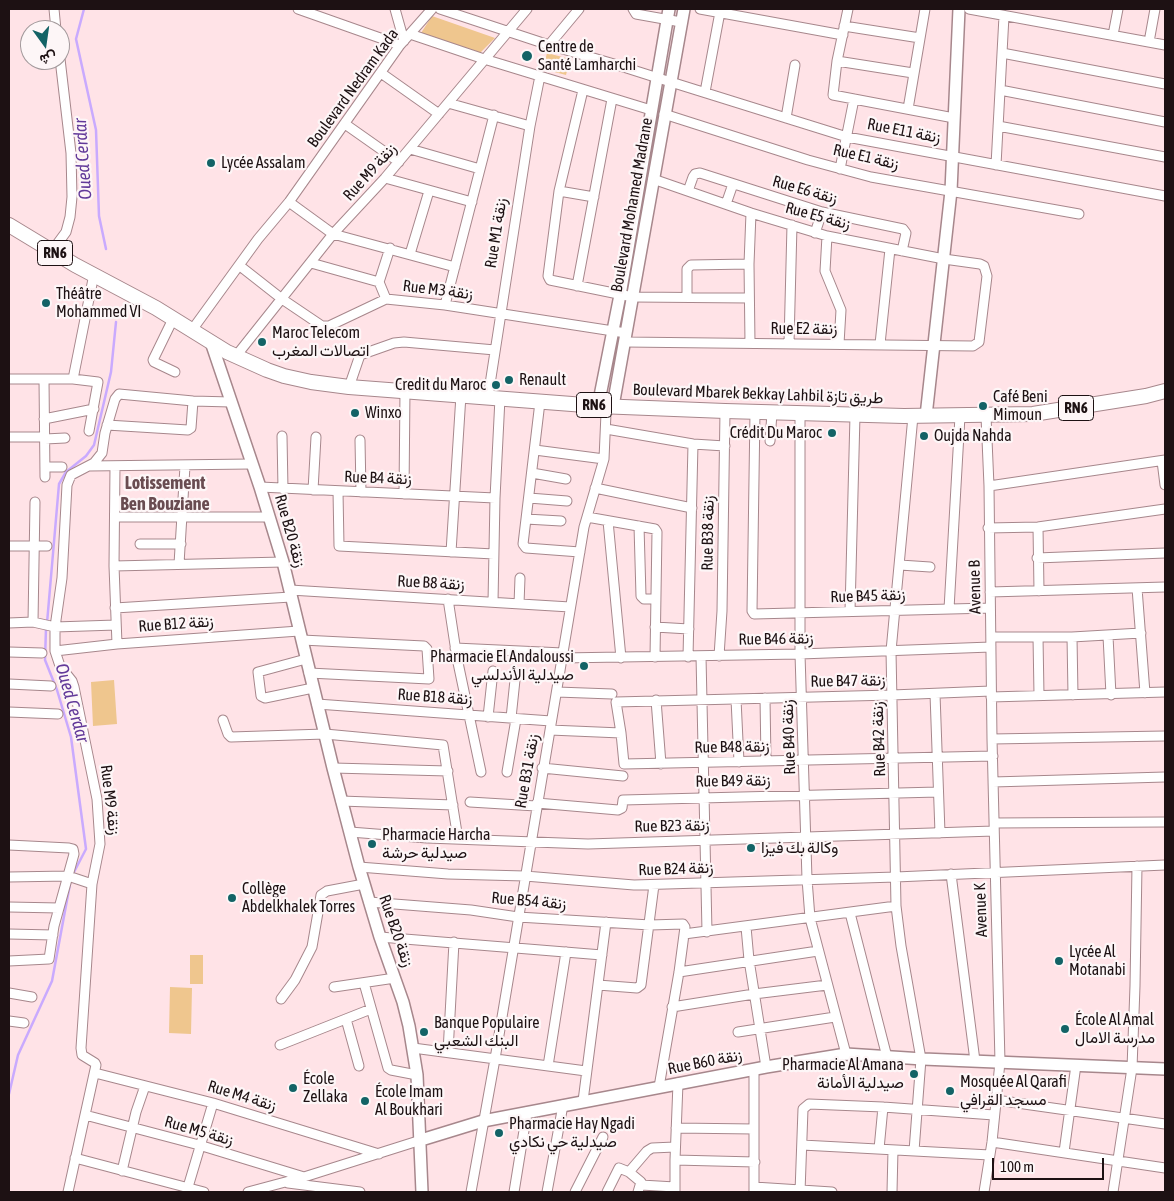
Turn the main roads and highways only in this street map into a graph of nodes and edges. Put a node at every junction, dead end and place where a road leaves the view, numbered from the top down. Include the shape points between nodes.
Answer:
1 (9, 225) edge
2 (1165, 391) edge

1 - 2 main road, Boulevard Mbarek Bekkay Lahbil طريق تازة / RN6 via 236,356 284,376 349,387 606,408 919,416 1033,414

